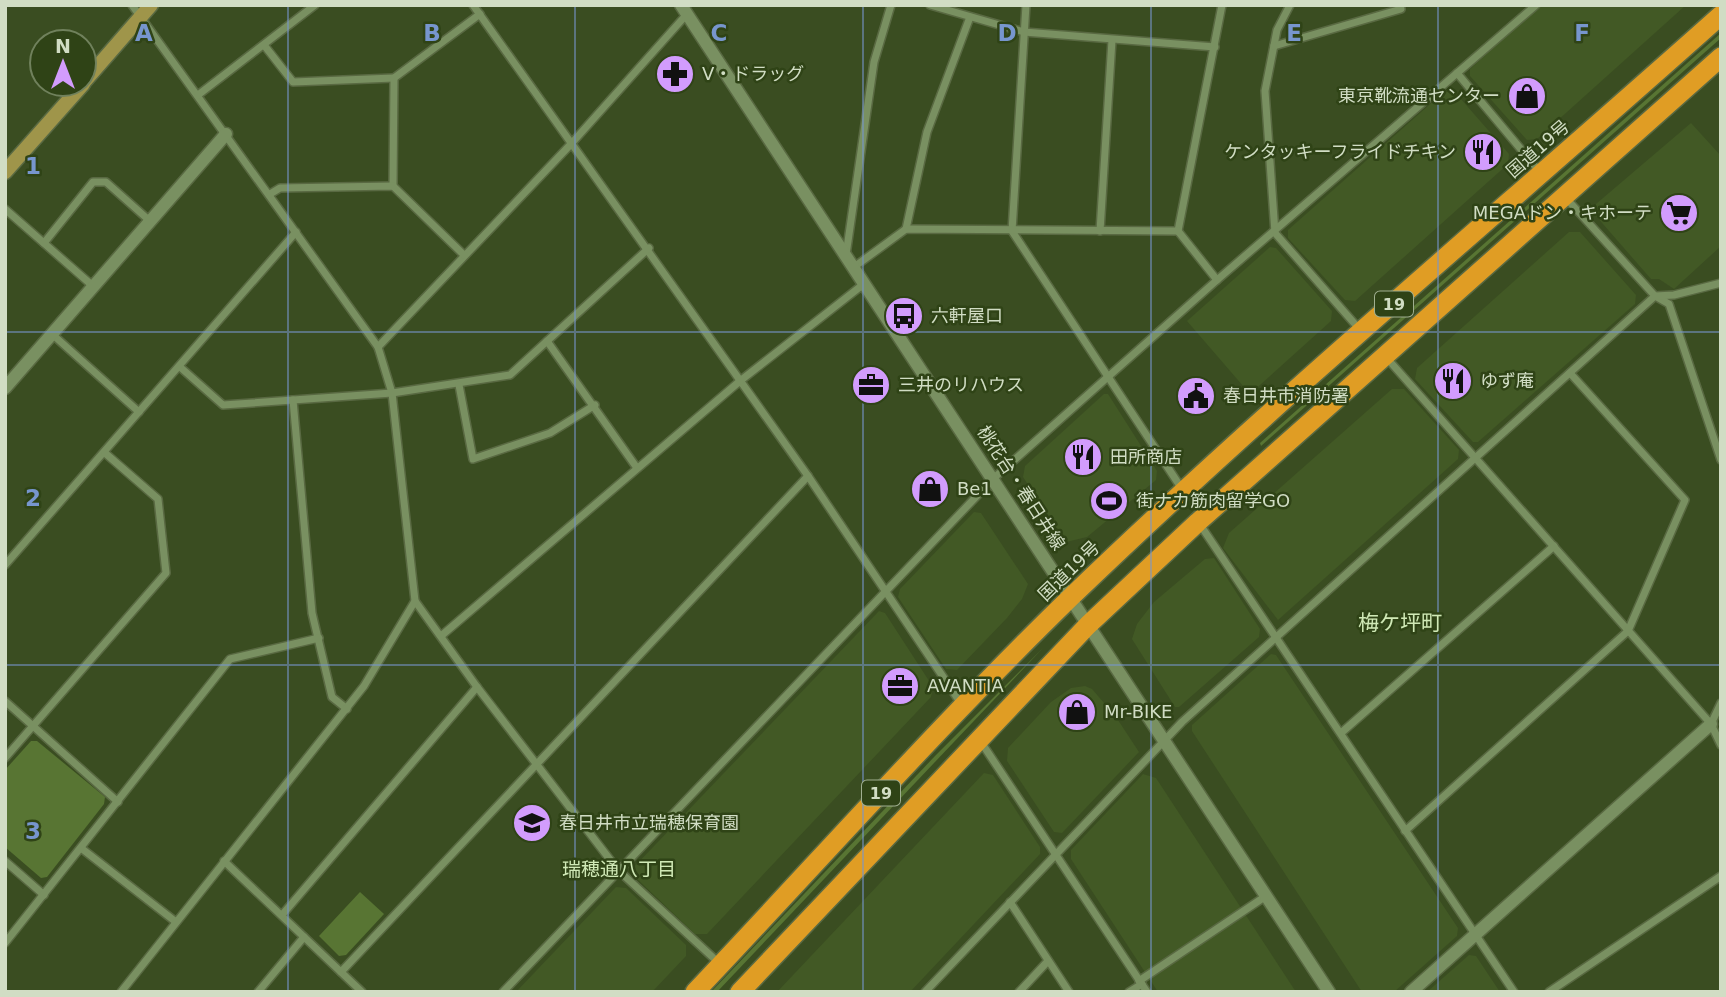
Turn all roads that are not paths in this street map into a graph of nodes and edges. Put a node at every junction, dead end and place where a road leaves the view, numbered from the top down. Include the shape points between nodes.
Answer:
1 (152, 5) edge
2 (315, 5) edge
3 (473, 5) edge
4 (891, 5) edge
5 (930, 5) edge
6 (1026, 5) edge
7 (1222, 5) edge
8 (1290, 5) edge
9 (1400, 5) edge
10 (1536, 5) edge
11 (688, 8) edge
12 (137, 11) edge
13 (481, 14) junction
14 (1721, 15) edge
15 (970, 18) junction
16 (1024, 32) junction
17 (1112, 40) junction
18 (264, 46) junction
19 (1274, 46) junction
20 (1215, 47) junction
21 (1721, 57) edge
22 (98, 63) edge
23 (1457, 73) junction
24 (394, 78) junction
25 (198, 95) junction
26 (70, 98) edge
27 (226, 134) junction
28 (571, 144) junction
29 (5, 172) edge
30 (1541, 174) junction
31 (393, 186) junction
32 (270, 194) junction
33 (1564, 196) junction
34 (5, 209) edge
35 (151, 222) junction
36 (906, 229) junction
37 (1178, 230) junction
38 (1013, 231) junction
39 (1100, 231) junction
40 (296, 232) junction
41 (1275, 233) junction
42 (44, 243) junction
43 (649, 248) junction
44 (464, 255) junction
45 (846, 255) junction
46 (854, 267) junction
47 (1217, 280) junction
48 (865, 283) junction
49 (1721, 283) edge
50 (94, 287) junction
51 (1655, 296) junction
52 (1362, 332) junction
53 (52, 334) junction
54 (547, 341) junction
55 (379, 347) junction
56 (1385, 356) junction
57 (180, 367) junction
58 (1570, 373) junction
59 (1107, 379) junction
60 (740, 381) junction
61 (459, 384) junction
62 (5, 388) edge
63 (393, 394) junction
64 (293, 400) junction
65 (595, 405) junction
66 (139, 412) junction
67 (105, 453) junction
68 (1476, 458) junction
69 (1721, 460) edge
70 (637, 468) junction
71 (808, 476) junction
72 (994, 478) junction
73 (1184, 492) junction
74 (1198, 522) junction
75 (1554, 546) junction
76 (5, 565) edge
77 (884, 591) junction
78 (1071, 597) junction
79 (415, 601) junction
80 (1088, 625) junction
81 (1628, 631) junction
82 (441, 636) junction
83 (1275, 637) junction
84 (319, 638) junction
85 (477, 687) junction
86 (5, 701) edge
87 (1721, 703) edge
88 (962, 706) junction
89 (346, 709) junction
90 (1716, 723) edge
91 (33, 726) junction
92 (1341, 733) junction
93 (979, 738) junction
94 (1164, 741) junction
95 (1721, 745) edge
96 (5, 758) edge
97 (537, 765) junction
98 (118, 802) junction
99 (1405, 831) junction
100 (81, 848) junction
101 (1056, 854) junction
102 (5, 861) edge
103 (224, 861) junction
104 (618, 870) junction
105 (1721, 876) edge
106 (44, 895) junction
107 (1266, 896) junction
108 (1010, 902) junction
109 (282, 915) junction
110 (176, 922) junction
111 (1474, 935) junction
112 (304, 937) junction
113 (5, 943) edge
114 (1048, 961) junction
115 (720, 965) junction
116 (341, 972) junction
117 (1140, 982) junction
118 (126, 990) edge
119 (744, 990) edge
120 (258, 992) edge
121 (362, 992) edge
122 (503, 992) edge
123 (695, 992) edge
124 (925, 992) edge
125 (1019, 992) edge
126 (1069, 992) edge
127 (1129, 992) edge
128 (1147, 992) edge
129 (1329, 992) edge
130 (1411, 992) edge
131 (1514, 992) edge
132 (1549, 992) edge

1 - 12 main road
2 - 18 street
3 - 13 street
4 - 45 street via 874,62
5 - 15 street
6 - 16 street
7 - 20 street
8 - 19 street
9 - 19 street via 1401,9
10 - 23 street
11 - 28 street
11 - 45 street, 桃花台・春日井線
12 - 22 main road
12 - 25 street
13 - 24 street
13 - 28 street
14 - 30 highway, 国道19号 / 19
15 - 16 street
15 - 36 street via 927,132
16 - 17 street
16 - 38 street
17 - 20 street
17 - 39 street
18 - 24 street via 293,82
18 - 25 street
19 - 41 street via 1265,91
20 - 37 street
21 - 33 highway, 19
23 - 30 street
23 - 41 street
24 - 31 street
25 - 27 street
26 - 29 main road
27 - 32 street
27 - 35 street
28 - 43 street
28 - 44 street
30 - 52 highway, 国道19号 / 19
31 - 32 street via 280,188
31 - 44 street
32 - 40 street
33 - 51 street
33 - 56 highway, 19
34 - 42 street
35 - 42 street via 106,182 93,182
35 - 50 street
36 - 38 street
36 - 46 street
37 - 39 street
37 - 47 street
38 - 39 street
38 - 59 street
40 - 55 street
40 - 57 street
41 - 47 street
41 - 52 street
42 - 50 street
43 - 54 street
43 - 60 street
44 - 55 street
45 - 46 street, 桃花台・春日井線
46 - 48 street, 桃花台・春日井線
47 - 59 street
48 - 60 street
48 - 72 street, 桃花台・春日井線
49 - 51 street
50 - 53 street
51 - 58 street
51 - 69 street via 1669,304
52 - 73 highway, 国道19号 / 19
53 - 62 street
53 - 66 street
54 - 61 street via 510,375
54 - 65 street
55 - 63 street
56 - 68 street
56 - 74 highway, 19
57 - 64 street via 223,405
57 - 66 street
58 - 68 street
58 - 81 street via 1685,500
59 - 72 street
59 - 73 street
60 - 70 street
60 - 71 street
61 - 63 street
61 - 65 street via 473,459 550,433
63 - 64 street
63 - 79 street
64 - 84 street via 311,604
65 - 70 street
66 - 67 street
67 - 76 street
67 - 91 street via 158,499 166,573
68 - 75 street
68 - 83 street
70 - 82 street
71 - 77 street
71 - 97 street
72 - 77 street
72 - 78 street, 桃花台・春日井線
73 - 78 highway, 国道19号 / 19
74 - 80 highway, 19
74 - 83 street
75 - 81 street
75 - 92 street
77 - 88 street
77 - 104 street
78 - 80 street, 桃花台・春日井線
78 - 88 highway, 国道19号 / 19
79 - 82 street
79 - 89 street
80 - 93 highway, 19
80 - 94 street, 桃花台・春日井線
81 - 90 street
81 - 99 street
82 - 85 street
83 - 92 street
83 - 94 street
84 - 89 street via 332,696
84 - 98 street via 230,659
85 - 97 street
85 - 109 street
86 - 91 street
87 - 90 street
88 - 115 highway, 国道19号 / 19
89 - 103 street
90 - 95 street
90 - 111 street
91 - 96 street
91 - 98 street
92 - 99 street
93 - 101 street
93 - 119 highway, 19
94 - 101 street
94 - 107 street, 桃花台・春日井線
97 - 104 street
97 - 116 street
98 - 100 street
99 - 111 street
100 - 106 street
100 - 110 street
101 - 108 street
101 - 117 street
102 - 106 street
103 - 109 street
103 - 110 street
104 - 115 street
104 - 122 street
105 - 132 street
106 - 113 street
107 - 117 street
107 - 129 street, 桃花台・春日井線
108 - 114 street
108 - 124 street
109 - 112 street
110 - 118 street
111 - 130 street
111 - 131 street
112 - 116 street
112 - 120 street
114 - 125 street
114 - 126 street
115 - 123 highway, 国道19号 / 19
116 - 121 street
117 - 127 street
117 - 128 street

